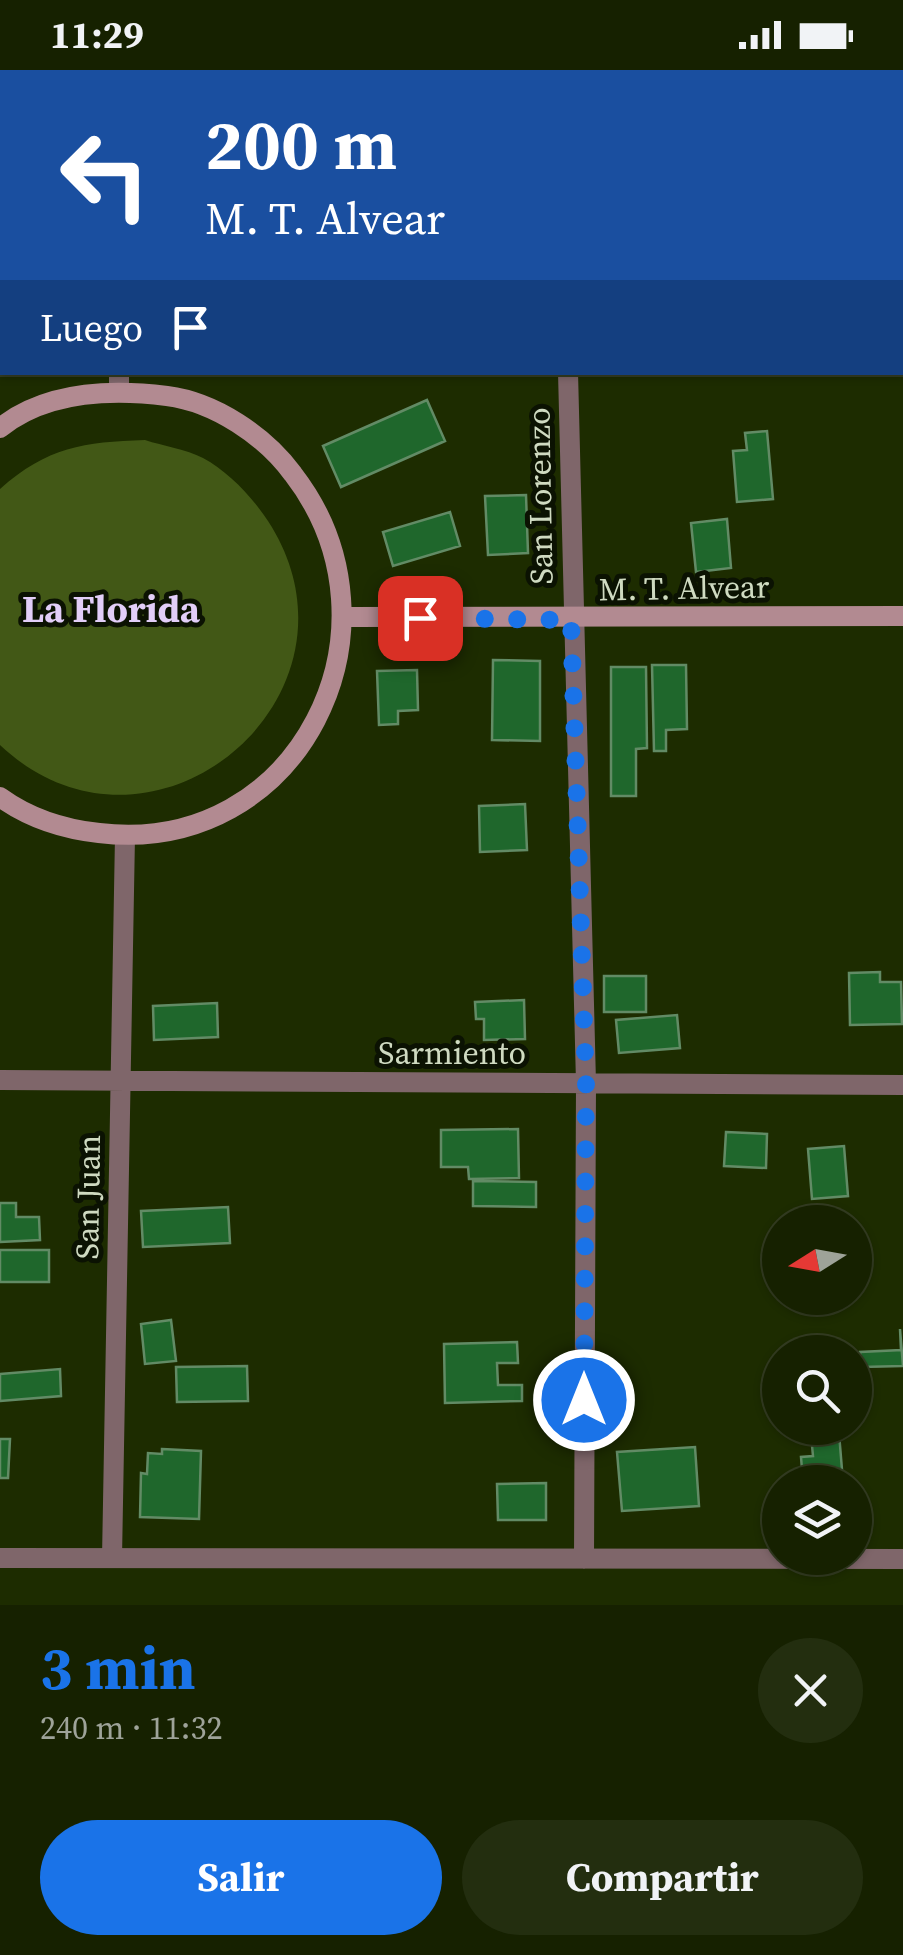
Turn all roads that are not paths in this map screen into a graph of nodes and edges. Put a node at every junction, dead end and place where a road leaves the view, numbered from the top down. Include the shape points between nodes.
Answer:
1 (568, 375) edge
2 (119, 381) edge
3 (0, 428) edge
4 (345, 616) junction
5 (903, 616) edge
6 (571, 620) junction
7 (0, 797) edge
8 (125, 836) junction
9 (0, 1080) edge
10 (120, 1081) junction
11 (586, 1084) junction
12 (903, 1085) edge
13 (0, 1558) edge
14 (112, 1558) junction
15 (584, 1558) junction
16 (903, 1559) edge

1 - 6 street, San Lorenzo
2 - 3 street
2 - 4 street via 232,419 279,456 316,502 338,558
4 - 6 street, M. T. Alvear
4 - 8 street via 330,691 315,726 280,772 234,806 199,821
5 - 6 street, M. T. Alvear
6 - 11 street
7 - 8 street via 68,830
8 - 10 street, San Juan
9 - 10 street, Sarmiento
10 - 11 street, Sarmiento
10 - 14 street, San Juan
11 - 12 street, Sarmiento
11 - 15 street
13 - 14 street
14 - 15 street
15 - 16 street

